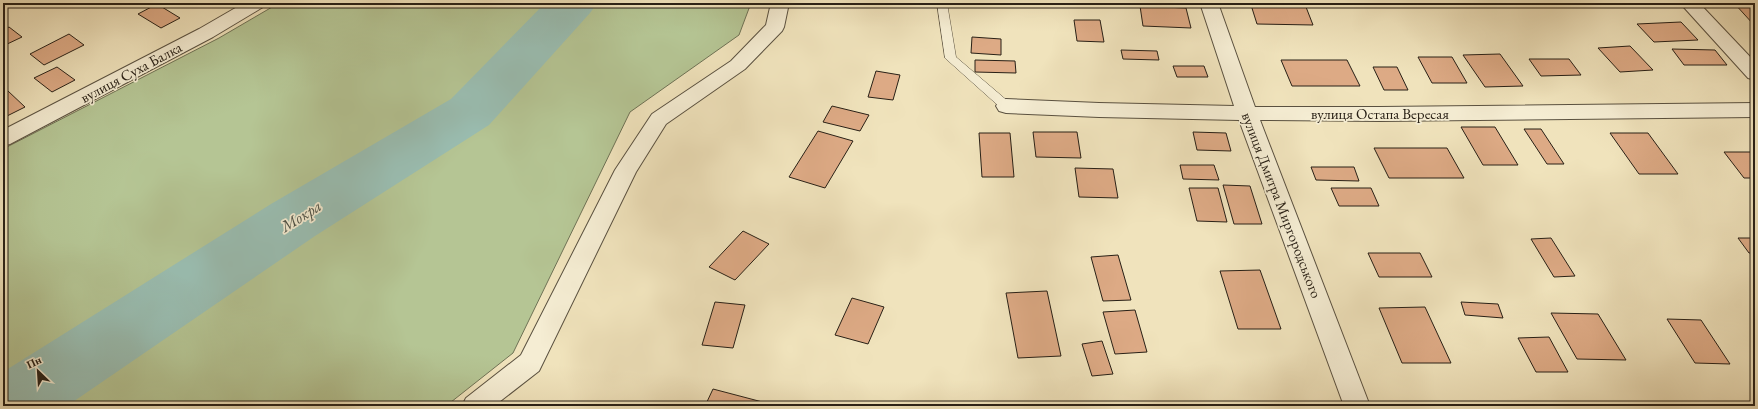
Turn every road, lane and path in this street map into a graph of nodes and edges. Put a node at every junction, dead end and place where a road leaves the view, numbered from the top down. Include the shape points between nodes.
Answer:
1 (258, 3) edge
2 (780, 3) edge
3 (942, 3) edge
4 (1209, 3) edge
5 (1689, 3) edge
6 (1755, 74) edge
7 (1006, 106) joint
8 (1755, 110) edge
9 (1247, 114) junction
10 (3, 139) edge
11 (475, 406) edge
12 (1358, 406) edge

1 - 10 street, вулиця Суха Балка
2 - 11 street via 775,27 738,65 659,119 626,170 530,363
3 - 7 lane via 951,58
4 - 9 street, вулиця Дмитра Миргородського
5 - 6 street
7 - 9 street, вулиця Остапа Вересая
8 - 9 street, вулиця Остапа Вересая
9 - 12 street, вулиця Дмитра Миргородського

